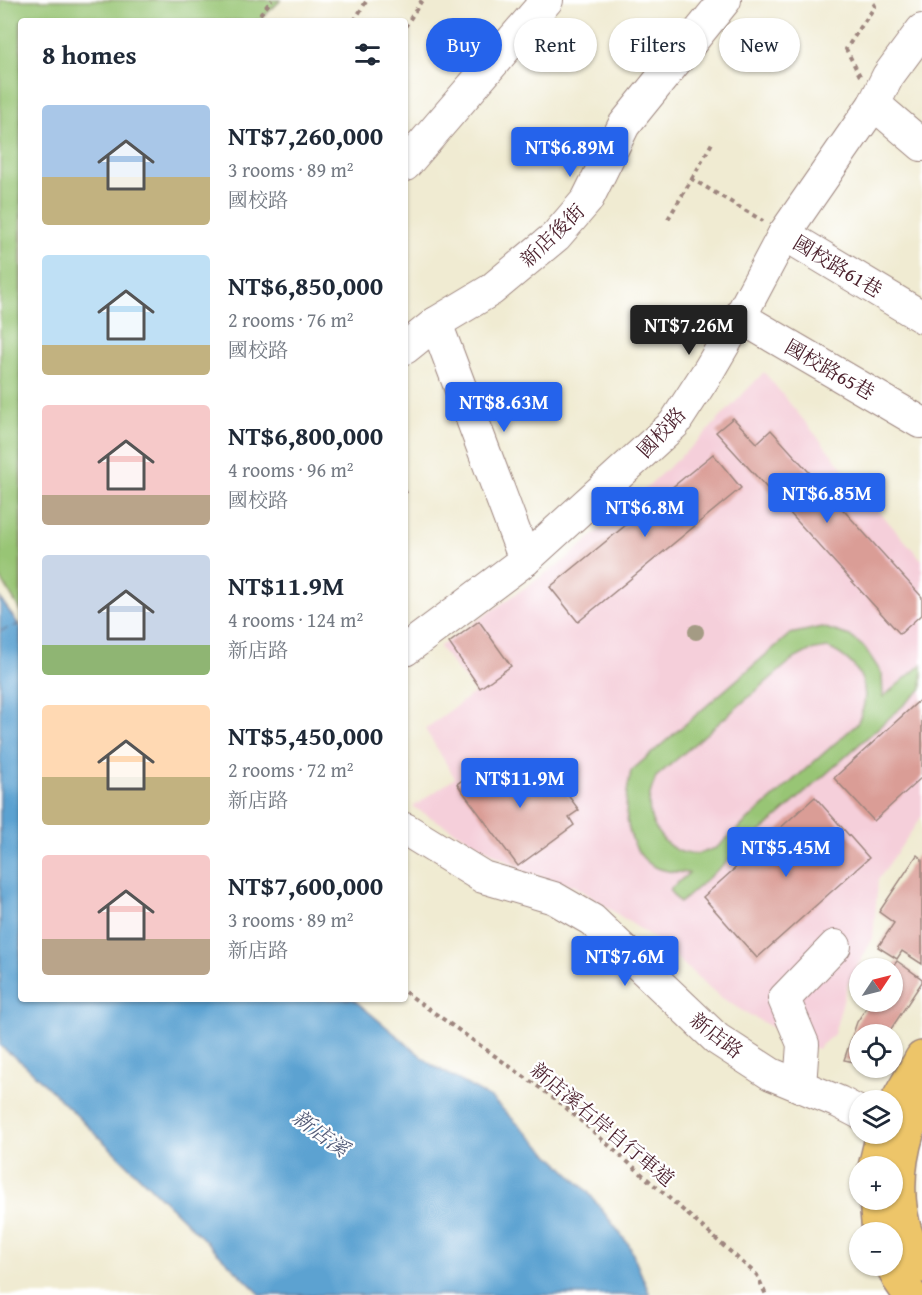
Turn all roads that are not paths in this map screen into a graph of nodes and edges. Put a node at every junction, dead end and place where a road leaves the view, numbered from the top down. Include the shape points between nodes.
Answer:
1 (547, 0) edge
2 (725, 0) edge
3 (922, 30) edge
4 (874, 104) junction
5 (922, 145) edge
6 (408, 162) edge
7 (784, 234) junction
8 (740, 317) junction
9 (922, 317) edge
10 (436, 323) junction
11 (408, 346) edge
12 (920, 422) dead end
13 (525, 560) junction
14 (408, 648) edge
15 (408, 831) edge
16 (835, 946) dead end
17 (922, 1058) edge
18 (800, 1086) junction
19 (849, 1107) edge
20 (903, 1112) edge
21 (899, 1144) edge
22 (922, 1266) edge
23 (898, 1276) edge
24 (910, 1295) edge

1 - 6 street
2 - 10 street, 新店後街 via 624,125 587,200 556,236 491,290
3 - 4 street, 國校路 via 888,76
4 - 5 street
4 - 7 street, 國校路
7 - 8 street, 國校路
7 - 9 street, 國校路61巷
8 - 12 street, 國校路65巷
8 - 13 street, 國校路 via 674,424
10 - 11 street, 新店後街
10 - 13 street
13 - 14 street, 國校路
15 - 18 street, 新店路 via 483,877 554,898 592,920 717,1039 771,1074
16 - 18 street via 784,999 803,1044
17 - 20 main road
18 - 19 street, 新店路
21 - 22 main road via 901,1221 911,1251
23 - 24 main road

